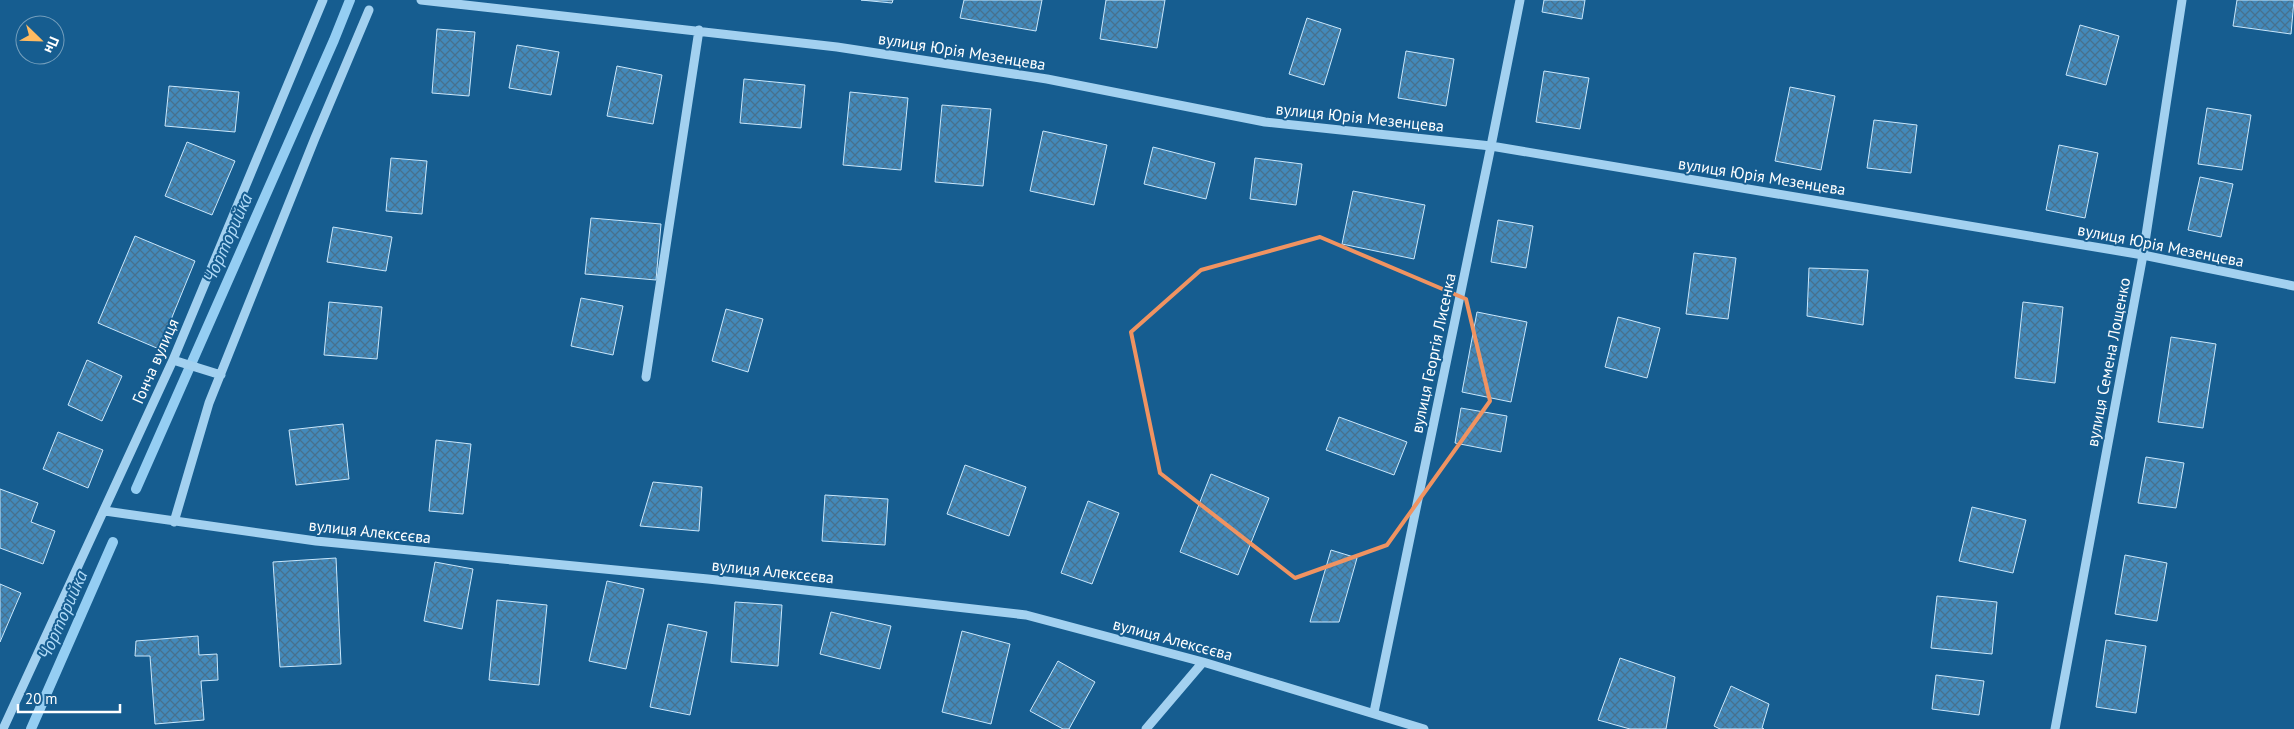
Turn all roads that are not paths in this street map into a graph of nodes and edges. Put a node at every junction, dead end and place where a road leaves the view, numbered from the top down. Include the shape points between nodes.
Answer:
1 (323, 0) edge
2 (421, 0) edge
3 (1520, 0) edge
4 (2182, 0) edge
5 (369, 10) dead end
6 (699, 30) junction
7 (1492, 146) junction
8 (2143, 255) junction
9 (2294, 286) edge
10 (173, 360) junction
11 (221, 375) junction
12 (646, 377) dead end
13 (104, 512) junction
14 (174, 522) junction
15 (1203, 662) junction
16 (1374, 712) junction
17 (3, 729) edge
18 (1146, 729) edge
19 (1424, 729) edge
20 (2055, 729) edge

1 - 10 street, Гонча вулиця
2 - 6 street, вулиця Юрія Мезенцева
3 - 7 street, вулиця Георгія Лисенка
4 - 8 street, вулиця Семена Лощенко
5 - 11 street via 314,138
6 - 7 street, вулиця Юрія Мезенцева via 1047,79 1264,122
6 - 12 street
7 - 8 street, вулиця Юрія Мезенцева
7 - 16 street, вулиця Георгія Лисенка
8 - 9 street, вулиця Юрія Мезенцева
8 - 20 street, вулиця Семена Лощенко
10 - 11 street
10 - 13 street, Гонча вулиця
11 - 14 street
13 - 14 street, вулиця Алексєєва
13 - 17 street, Гонча вулиця
14 - 15 street, вулиця Алексєєва via 316,541 708,578 1026,615
15 - 16 street, вулиця Алексєєва
15 - 18 street
16 - 19 street, вулиця Алексєєва

